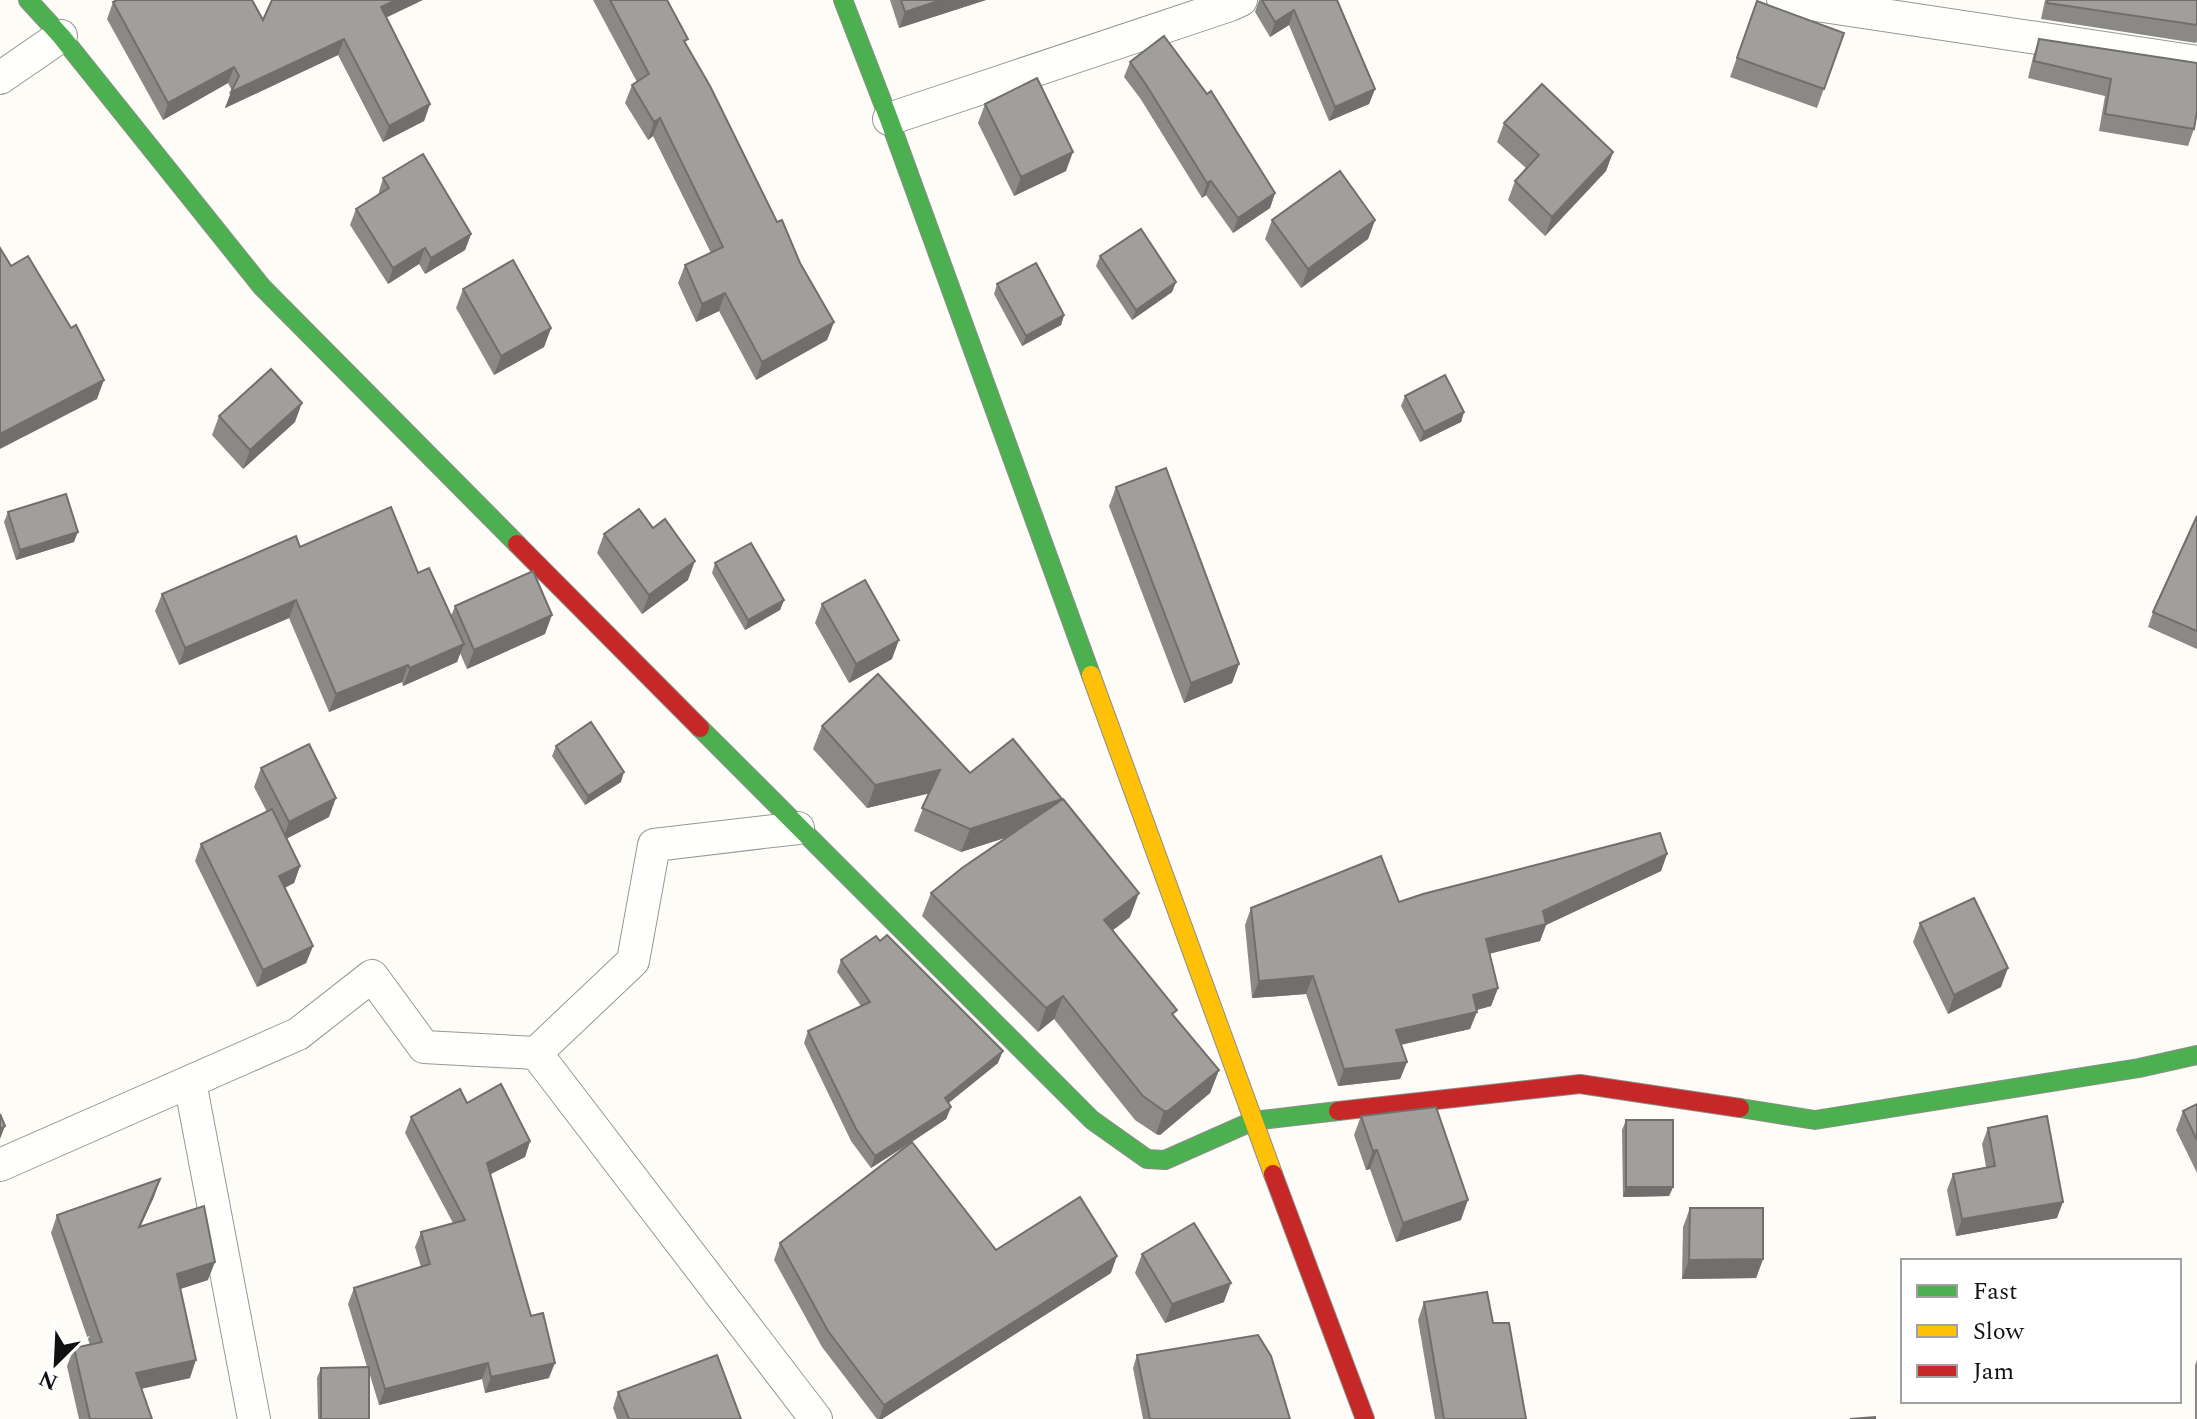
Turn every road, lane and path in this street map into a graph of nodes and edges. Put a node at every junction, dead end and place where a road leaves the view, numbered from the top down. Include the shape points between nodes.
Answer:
1 (28, 0) edge
2 (843, 0) edge
3 (1241, 0) edge
4 (1783, 0) edge
5 (61, 36) junction
6 (2197, 62) edge
7 (0, 78) edge
8 (889, 119) junction
9 (798, 828) junction
10 (536, 1053) junction
11 (2197, 1055) edge
12 (190, 1082) junction
13 (1253, 1121) junction
14 (0, 1165) edge
15 (254, 1419) edge
16 (816, 1419) edge
17 (1365, 1419) edge

1 - 5 street
2 - 8 street
3 - 8 lane
4 - 6 lane
5 - 7 lane
5 - 9 street via 262,287
8 - 13 street
9 - 10 lane via 654,845 633,961
9 - 13 street via 1092,1120 1125,1146 1147,1159 1165,1160
10 - 12 lane via 424,1047 372,976 298,1034
10 - 16 lane
11 - 13 street via 1815,1120 1580,1084
12 - 14 lane
12 - 15 lane
13 - 17 street

